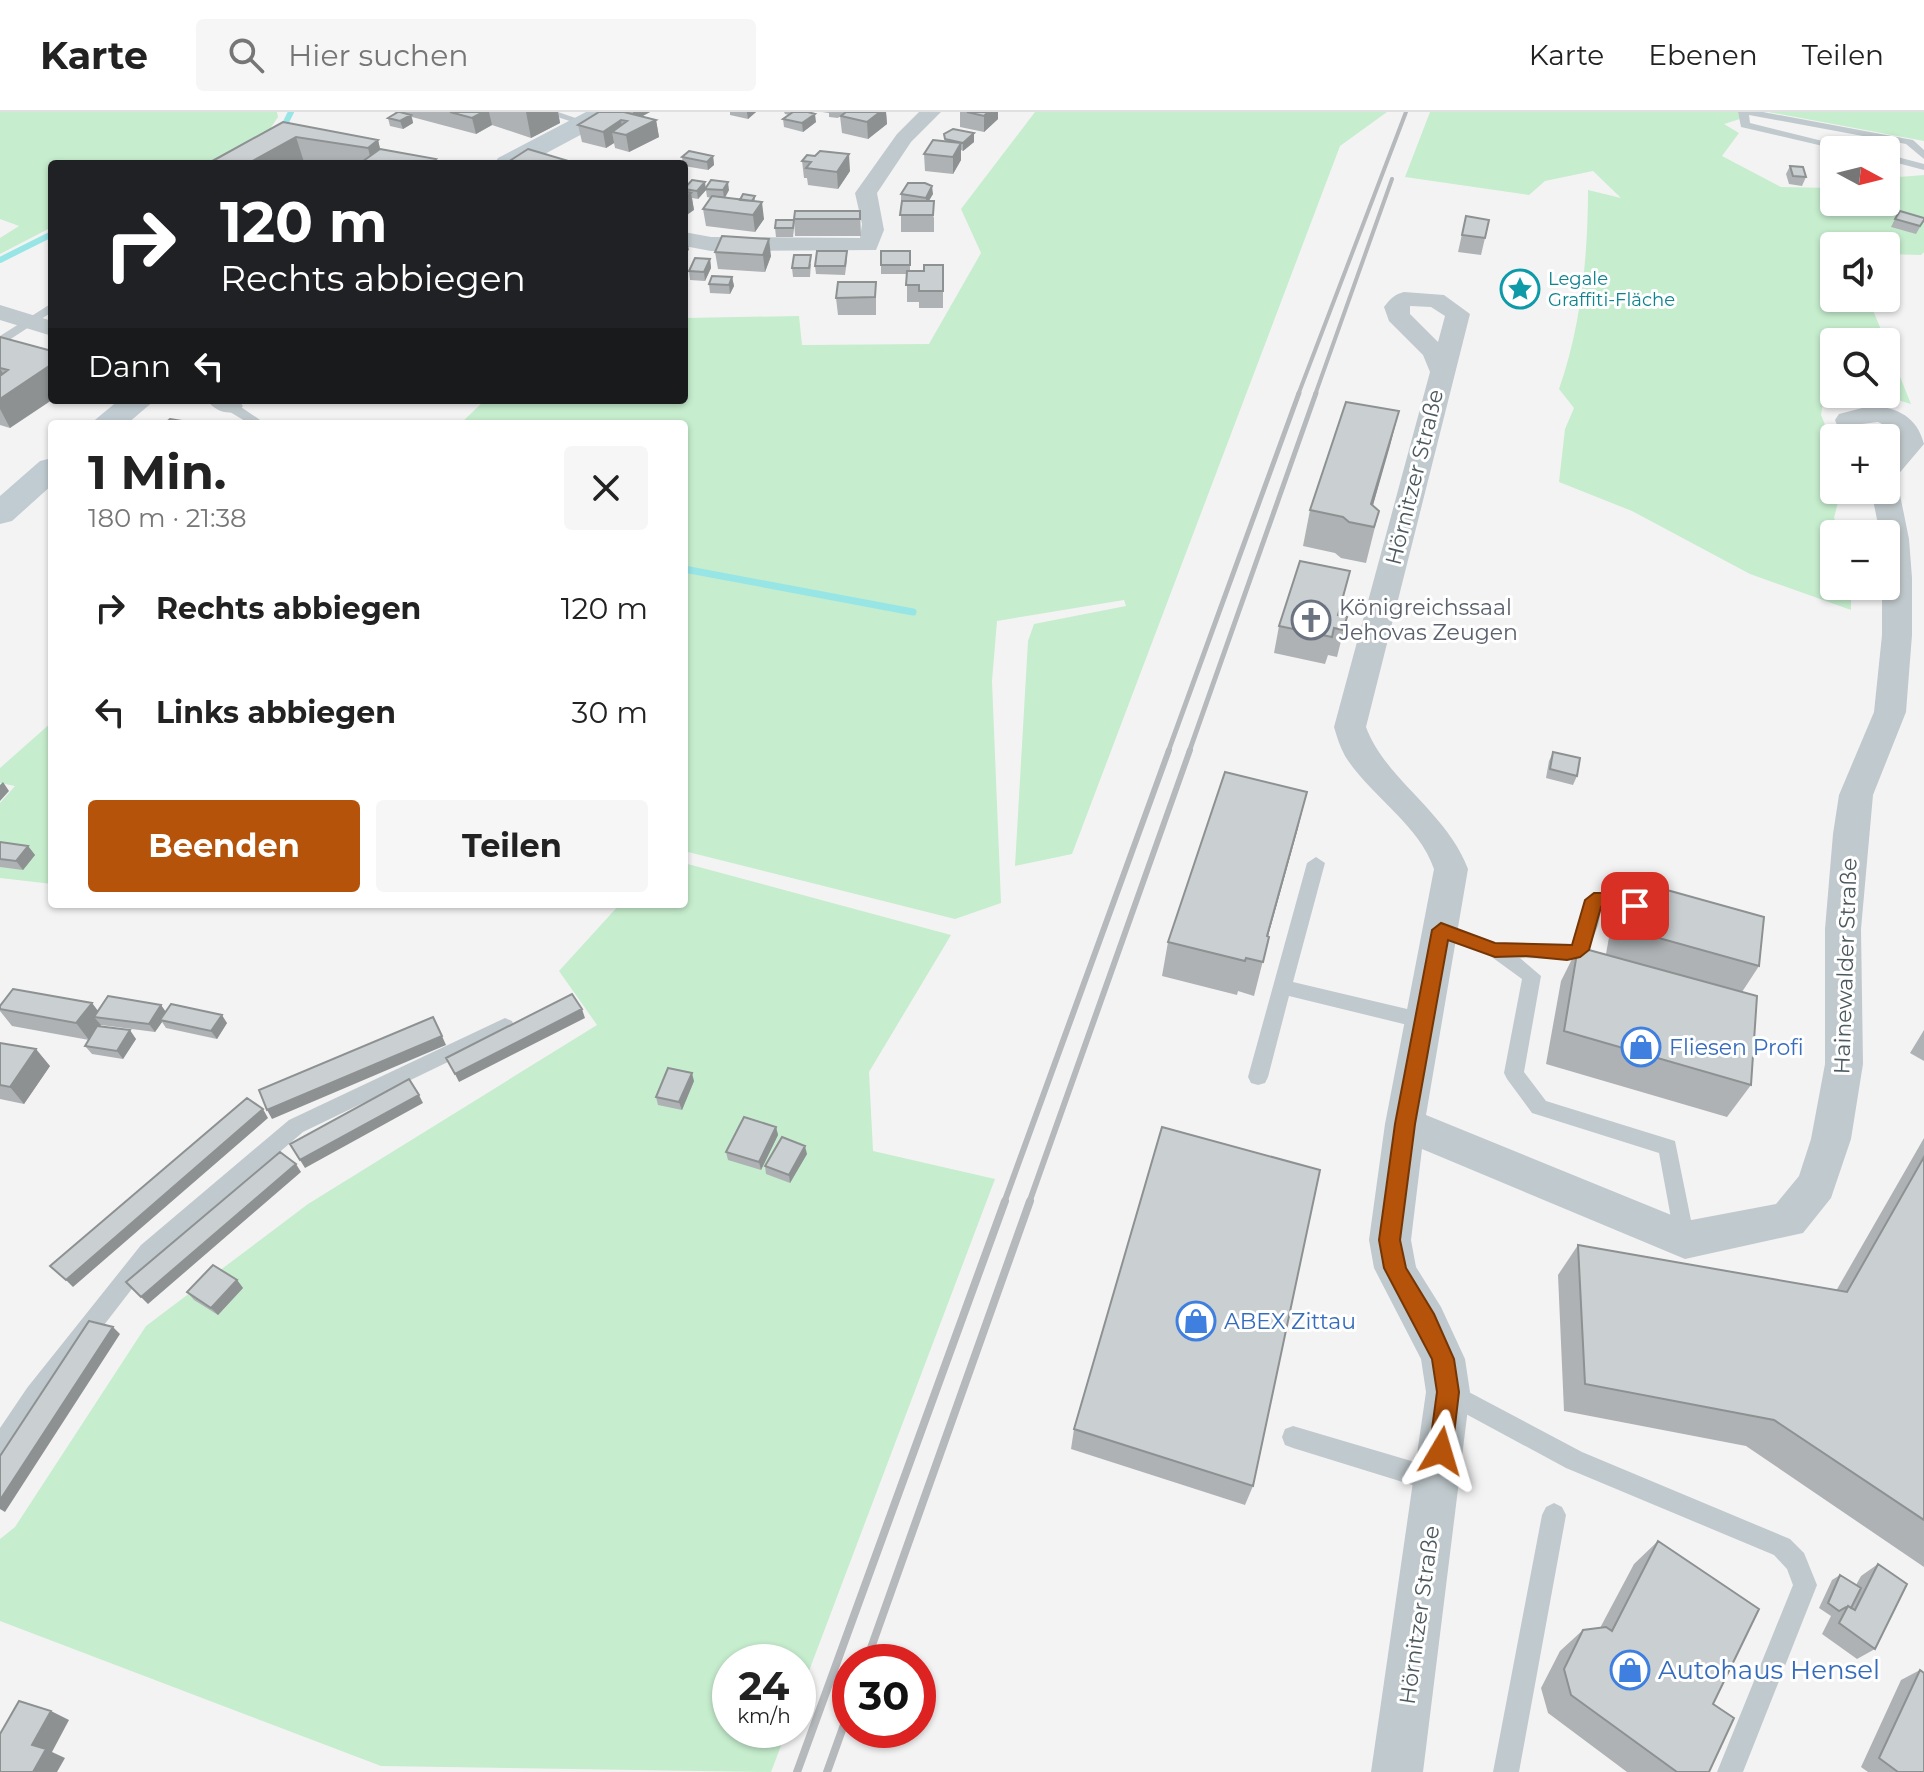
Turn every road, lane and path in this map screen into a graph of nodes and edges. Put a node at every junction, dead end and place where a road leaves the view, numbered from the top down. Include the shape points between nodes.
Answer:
1 (547, 112) edge
2 (931, 112) edge
3 (1745, 112) edge
4 (595, 117) edge
5 (1820, 142) edge
6 (1924, 156) edge
7 (514, 160) edge
8 (1900, 161) edge
9 (1924, 167) edge
10 (688, 240) edge
11 (0, 312) edge
12 (41, 326) edge
13 (0, 342) edge
14 (1441, 370) dead end
15 (115, 404) edge
16 (134, 404) edge
17 (231, 408) edge
18 (101, 420) edge
19 (112, 420) edge
20 (252, 420) edge
21 (1850, 424) edge
22 (1900, 456) edge
23 (48, 472) edge
24 (1888, 504) edge
25 (0, 514) edge
26 (1316, 863) dead end
27 (1655, 912) edge
28 (1441, 930) junction
29 (1495, 950) junction
30 (1282, 987) junction
31 (1424, 1021) junction
32 (505, 1026) edge
33 (1258, 1077) dead end
34 (1405, 1124) junction
35 (1685, 1240) junction
36 (1448, 1392) junction
37 (1293, 1437) dead end
38 (0, 1448) edge
39 (1437, 1481) junction
40 (1554, 1515) dead end
41 (1397, 1772) edge
42 (1506, 1772) edge
43 (1730, 1772) edge

1 - 4 lane
2 - 10 street via 904,138 866,193 874,226 868,245
3 - 5 lane via 1745,125
3 - 6 lane via 1909,142
4 - 7 main road
8 - 9 lane
11 - 12 street
12 - 13 lane
14 - 28 street, Hörnitzer Straße via 1350,727 1359,752 1446,855 1451,880
15 - 18 main road
16 - 19 main road
17 - 20 lane
21 - 22 street via 1860,413 1886,415 1906,427 1911,444
23 - 25 main road
24 - 35 street, Hainewalder Straße via 1895,539 1897,635 1890,712 1856,795 1850,834 1843,929 1844,1064 1831,1139 1817,1185 1788,1220
26 - 30 lane
27 - 29 lane via 1594,900 1580,950
28 - 29 lane
28 - 31 street, Hörnitzer Straße
29 - 35 lane via 1532,976 1514,1073 1539,1107 1668,1147
30 - 31 lane
30 - 33 lane
31 - 34 street, Hörnitzer Straße
32 - 38 lane via 296,1126 148,1252
34 - 35 street
34 - 36 street, Hörnitzer Straße via 1390,1240 1395,1268 1443,1359
36 - 39 street, Hörnitzer Straße
36 - 43 lane via 1574,1460 1782,1547 1796,1561 1805,1585
37 - 39 lane
39 - 41 street, Hörnitzer Straße
40 - 42 lane

